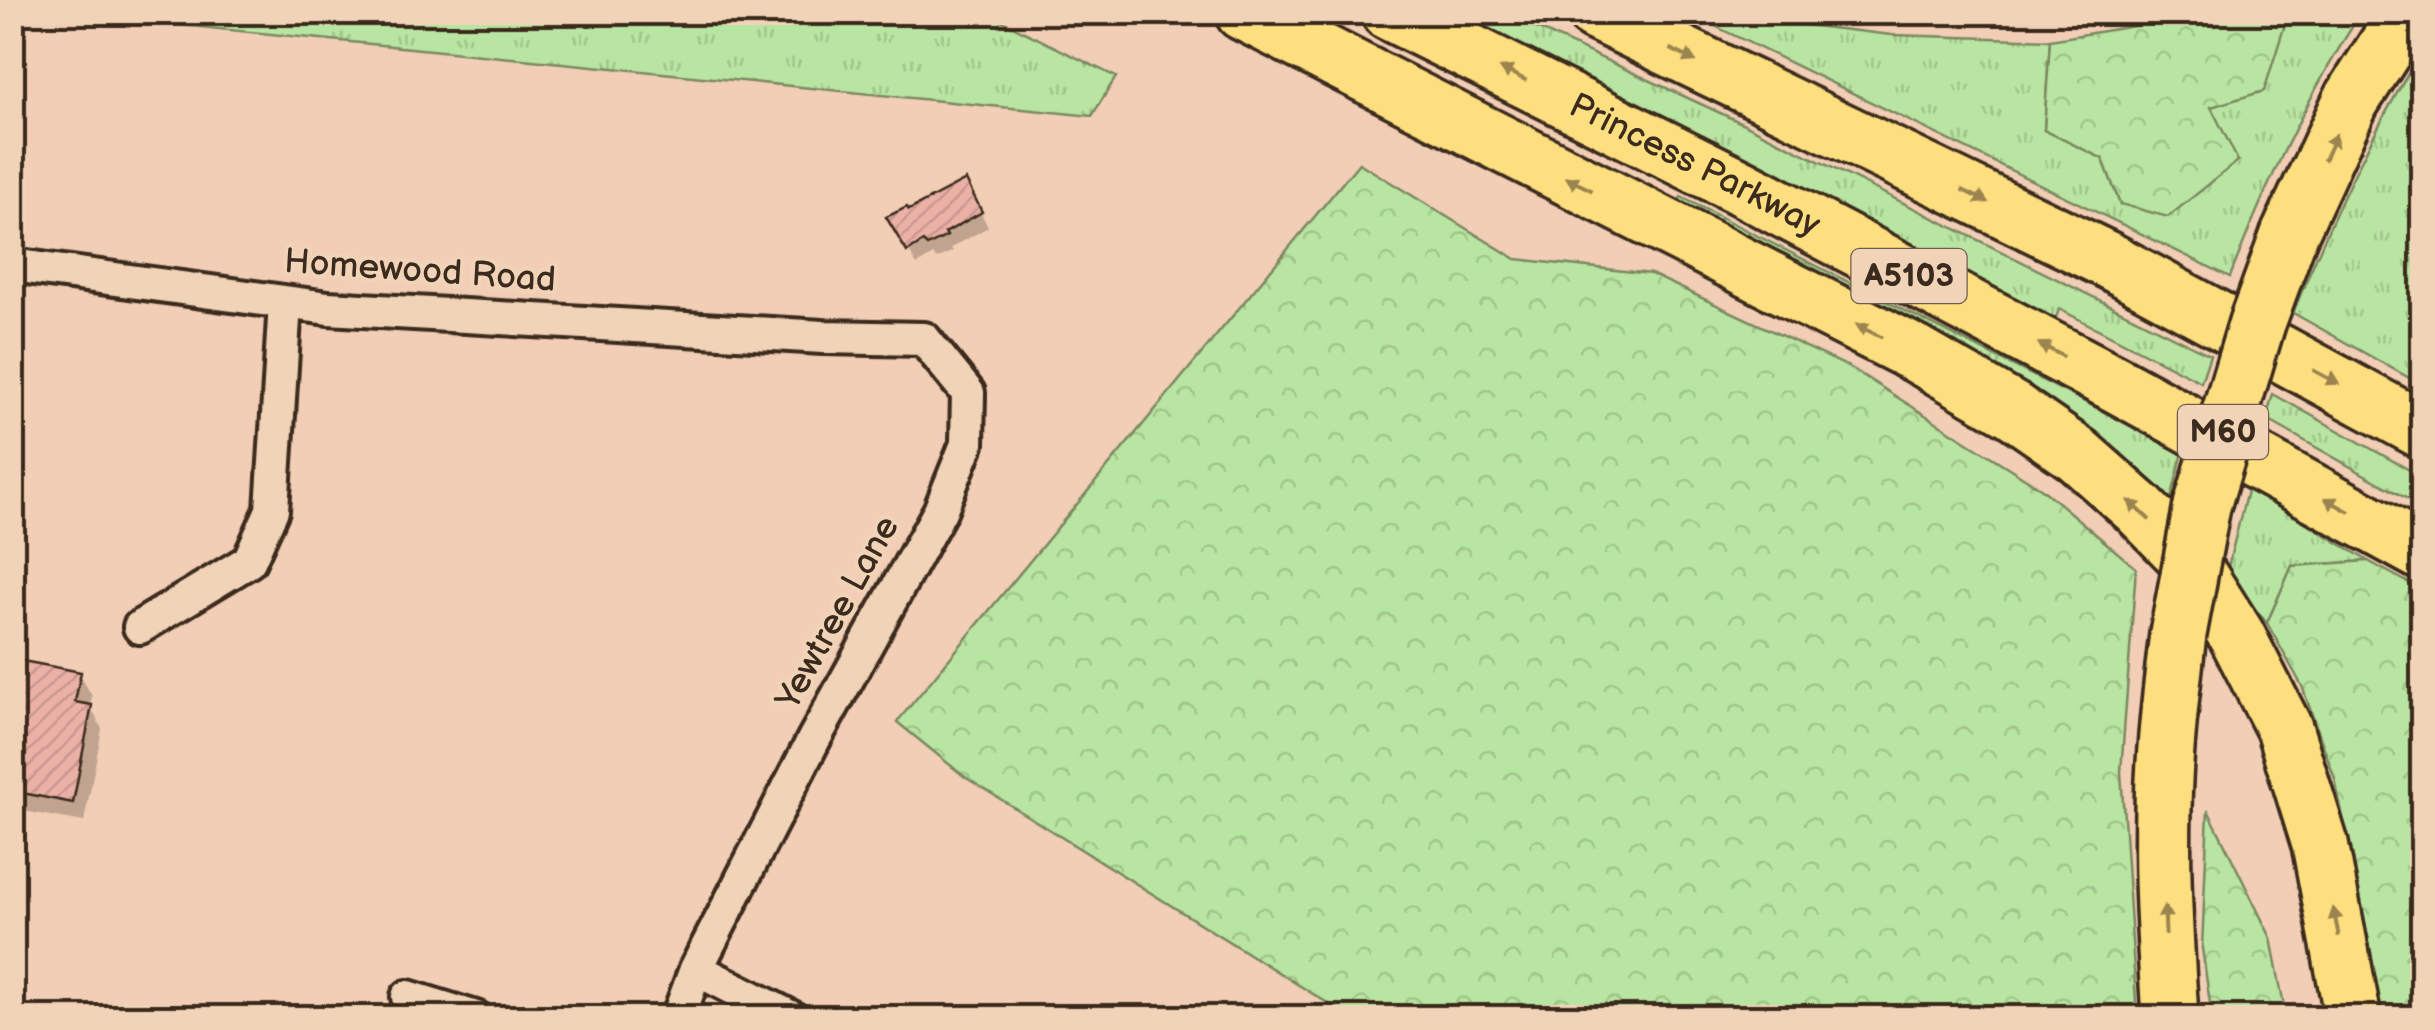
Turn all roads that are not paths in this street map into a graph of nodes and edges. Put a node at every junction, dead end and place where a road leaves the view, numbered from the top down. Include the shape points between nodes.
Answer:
1 (1243, 12) edge
2 (1389, 12) edge
3 (1595, 12) edge
4 (2408, 12) edge
5 (12, 265) edge
6 (286, 302) junction
7 (823, 337) joint
8 (2422, 430) edge
9 (2422, 552) edge
10 (140, 626) dead end
11 (696, 969) junction
12 (408, 997) dead end
13 (476, 1018) edge
14 (678, 1018) edge
15 (792, 1018) edge
16 (2170, 1018) edge
17 (2354, 1018) edge

17 -> 1 highway via 2320,844 2284,728 2189,560 2140,509 2014,410 1916,354
9 -> 2 highway, Princess Parkway / A5103 via 1738,186
3 -> 8 highway, A5103 via 2110,261
16 -> 4 highway, M60, bridge via 2164,768 2178,634 2202,506 2288,235 2351,101
5 - 6 street, Homewood Road
6 - 7 street, Homewood Road
6 - 10 street via 272,510 249,560
7 - 11 street, Yewtree Lane via 924,338 968,393 967,444 940,512
11 - 14 street, Yewtree Lane
11 - 15 street
12 - 13 street

